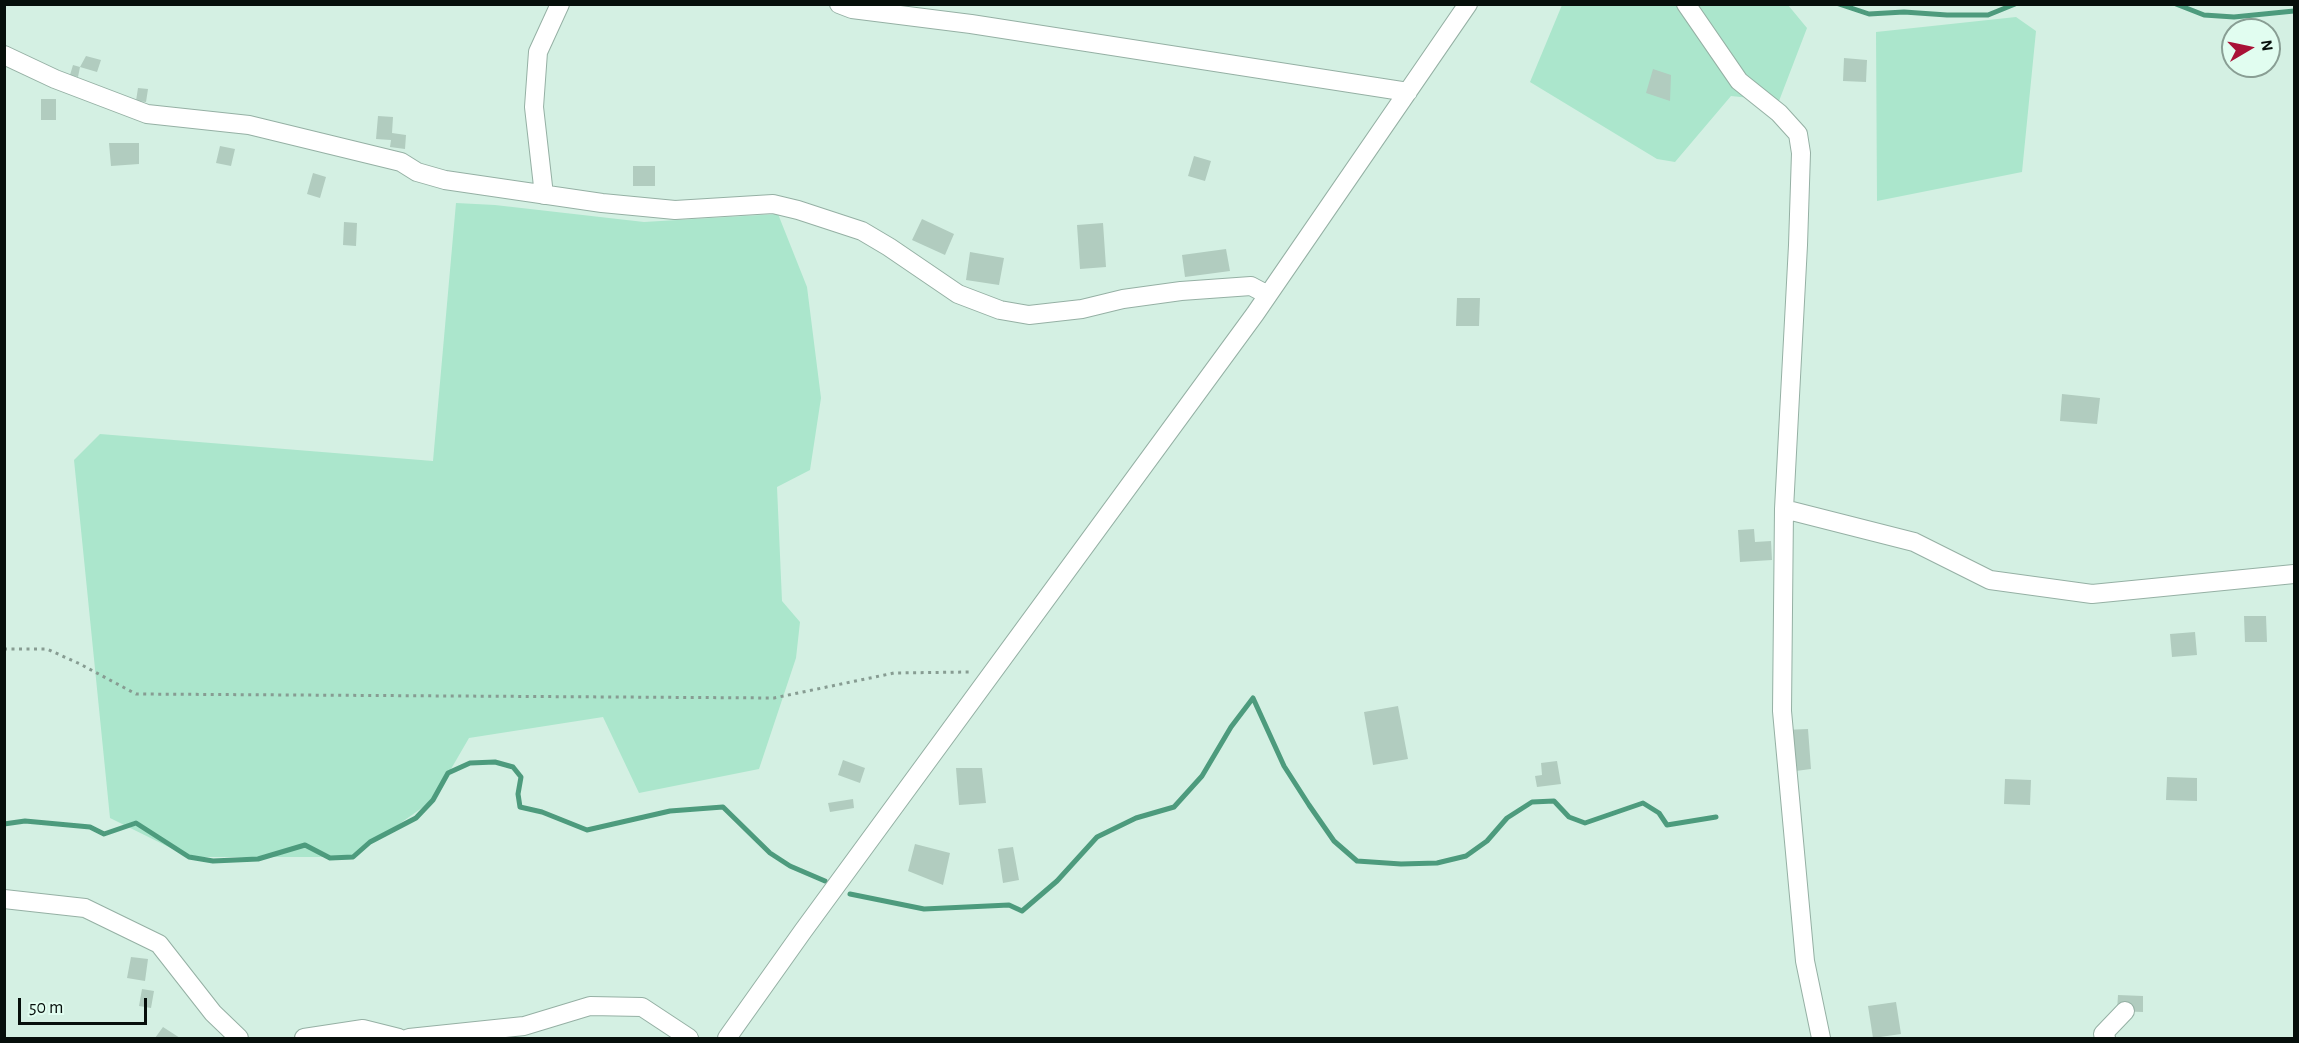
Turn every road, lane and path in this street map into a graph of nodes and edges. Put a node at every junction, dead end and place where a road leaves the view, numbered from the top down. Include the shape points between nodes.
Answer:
1 (560, 4) edge
2 (839, 4) edge
3 (1468, 4) edge
4 (1686, 4) edge
5 (4, 55) edge
6 (1408, 92) junction
7 (544, 195) junction
8 (1268, 295) junction
9 (1784, 509) junction
10 (2295, 574) edge
11 (4, 650) edge
12 (987, 681) junction
13 (4, 899) edge
14 (2126, 1011) dead end
15 (239, 1038) edge
16 (304, 1038) edge
17 (399, 1038) edge
18 (409, 1038) edge
19 (689, 1038) edge
20 (727, 1038) edge
21 (1821, 1038) edge
22 (2106, 1038) edge

1 - 7 street via 538,52 534,107
2 - 6 street
3 - 6 street
4 - 9 street via 1739,81 1798,134 1799,233
5 - 7 street via 147,114 249,125 401,162 417,172 446,180
6 - 8 street
7 - 8 street via 675,210 773,204 798,210 862,231 958,294 1000,310 1029,315 1181,291 1251,286
8 - 12 street
9 - 10 street via 1914,542 1990,580 2092,594
9 - 21 street via 1782,711 1804,961
11 - 12 path via 47,649 136,694 774,698 894,673 969,672
12 - 20 street
13 - 15 street via 85,908 159,944 213,1013
14 - 22 street via 2103,1034
16 - 17 street via 363,1029
18 - 19 street via 524,1026 590,1006 642,1007

